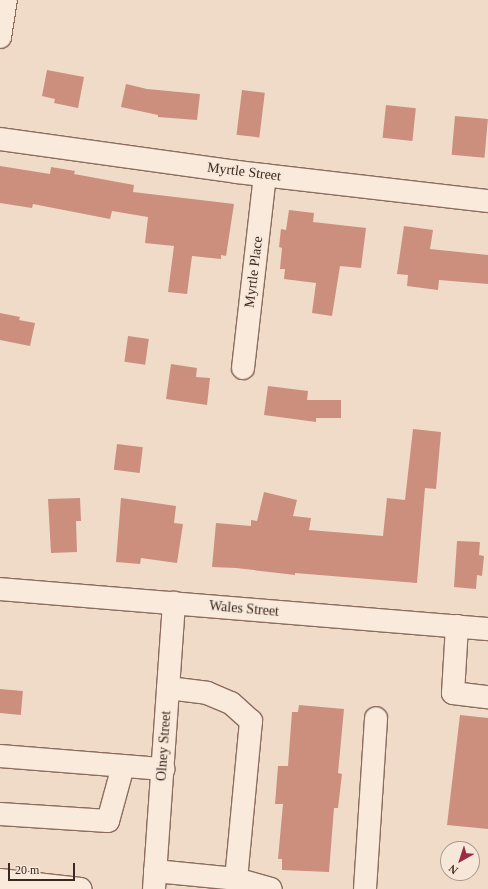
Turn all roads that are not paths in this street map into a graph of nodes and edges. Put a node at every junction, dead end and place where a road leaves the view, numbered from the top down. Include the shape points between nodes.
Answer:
1 (6, 0) edge
2 (0, 38) edge
3 (0, 139) edge
4 (265, 175) junction
5 (488, 201) edge
6 (243, 368) dead end
7 (0, 589) edge
8 (174, 603) junction
9 (457, 626) junction
10 (488, 629) edge
11 (168, 688) junction
12 (488, 697) edge
13 (376, 718) dead end
14 (0, 756) edge
15 (124, 766) junction
16 (162, 769) junction
17 (0, 814) edge
18 (236, 879) junction
19 (0, 880) edge
20 (155, 880) edge
21 (80, 889) edge
22 (271, 889) edge
23 (365, 889) edge

1 - 2 street
3 - 4 street, Myrtle Street
4 - 5 street, Myrtle Street
4 - 6 street, Myrtle Place
7 - 8 street, Wales Street
8 - 9 street, Wales Street
8 - 11 street, Olney Street
9 - 10 street, Wales Street
9 - 12 street via 453,693
11 - 16 street, Olney Street
11 - 18 street via 207,693 231,703 251,721
13 - 23 street
14 - 15 street
15 - 16 street
15 - 17 street via 108,821
16 - 20 street, Olney Street
18 - 20 street
18 - 22 street
19 - 21 street

